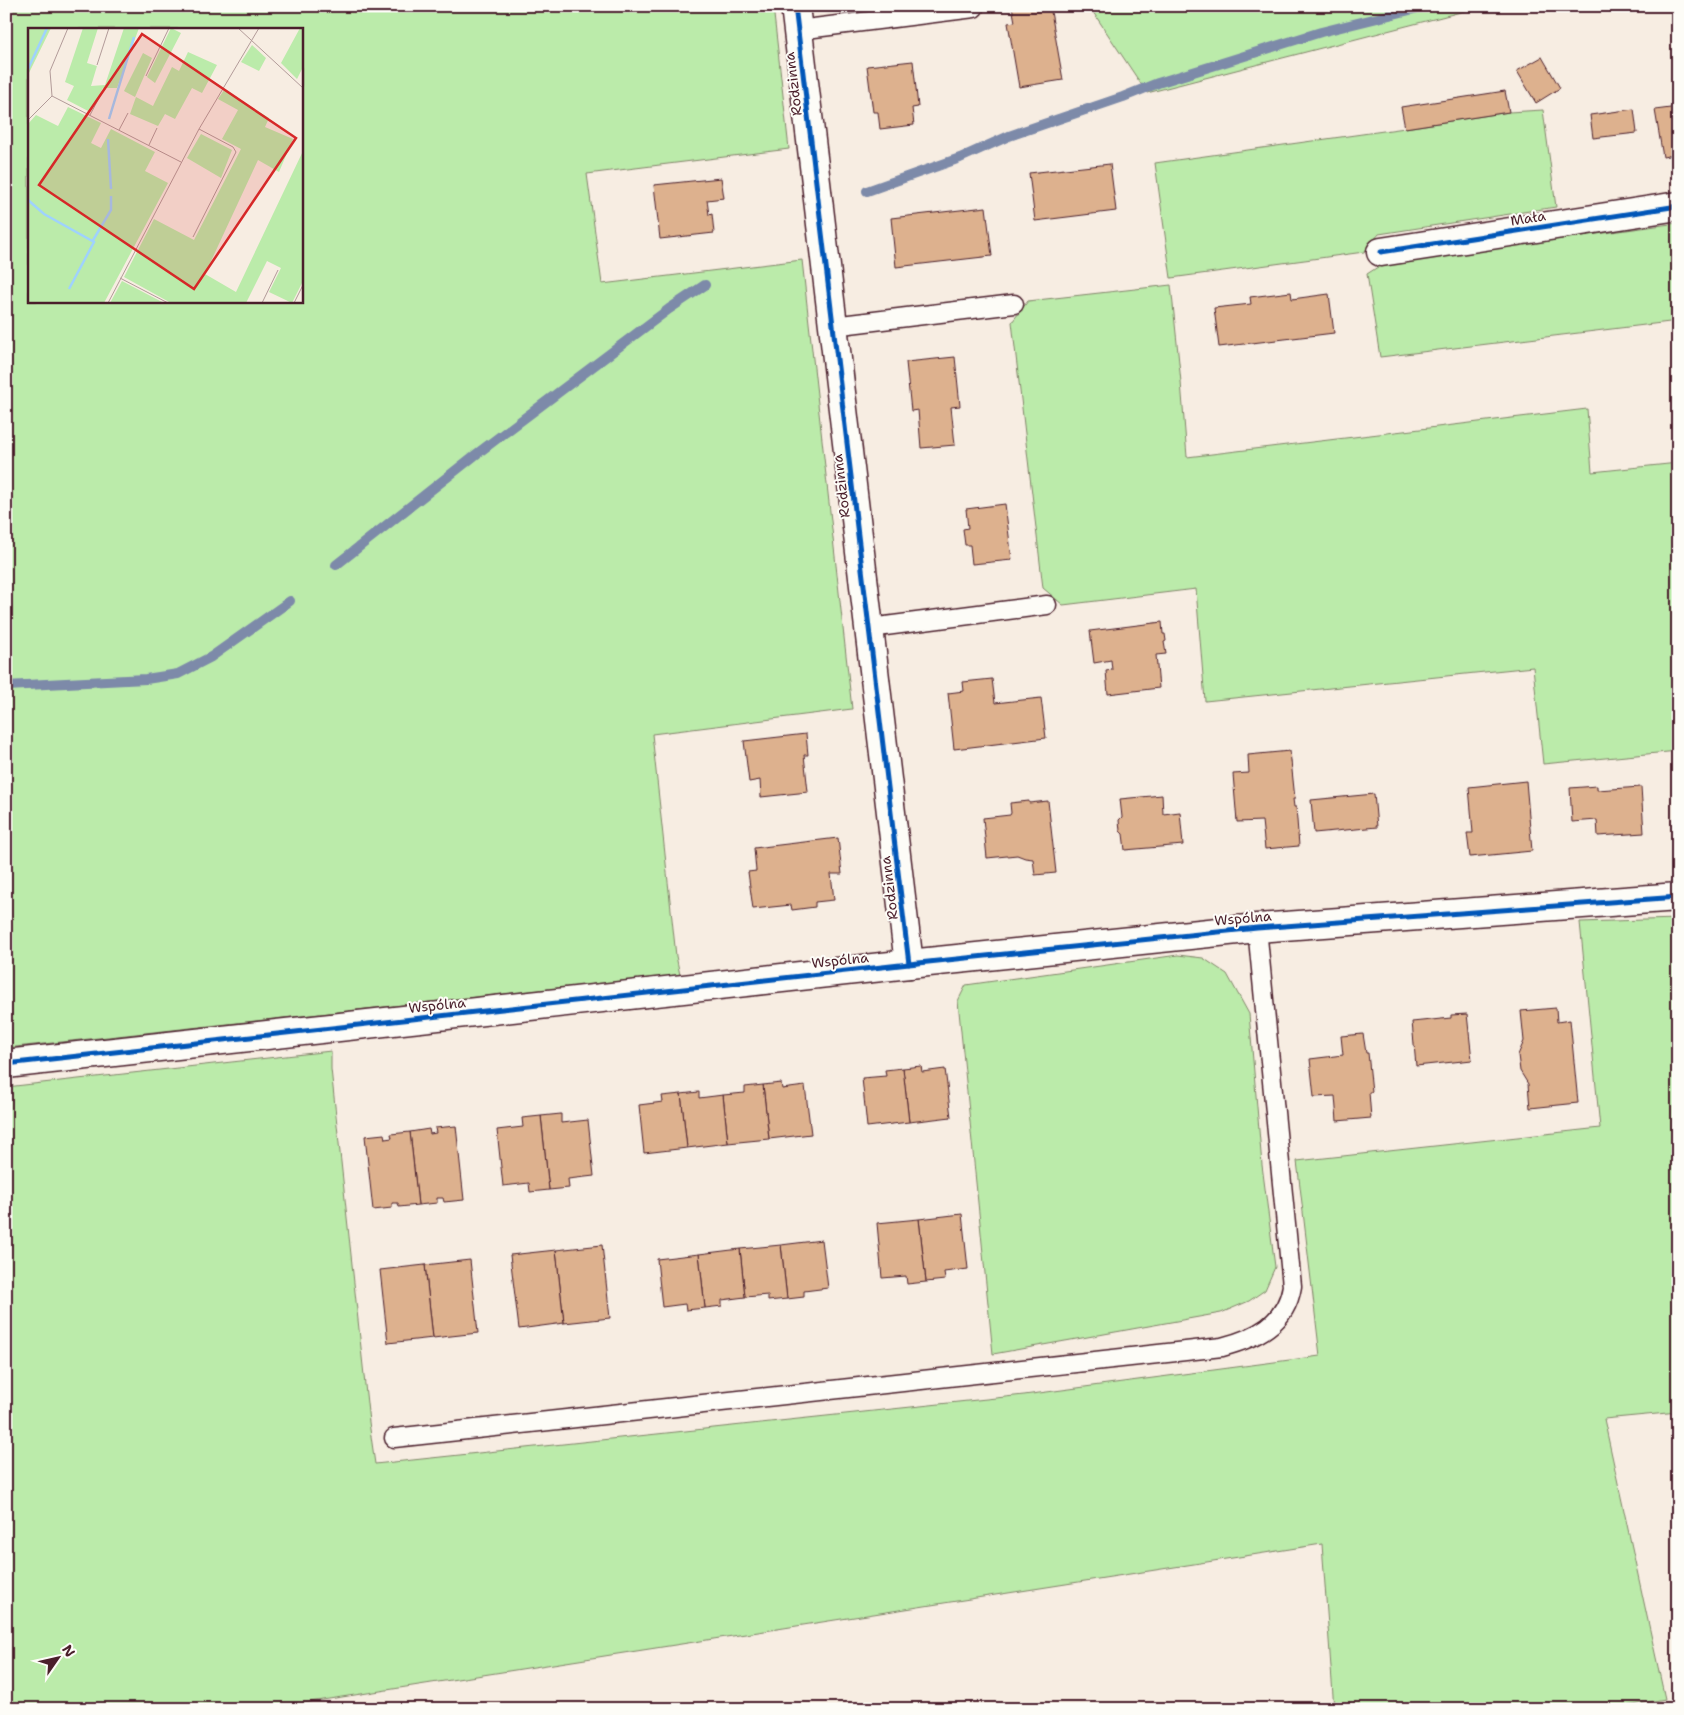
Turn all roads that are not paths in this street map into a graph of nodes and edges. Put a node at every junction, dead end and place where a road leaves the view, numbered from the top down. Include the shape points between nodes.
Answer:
1 (974, 8) dead end
2 (796, 18) edge
3 (1678, 206) edge
4 (1381, 252) dead end
5 (1014, 304) dead end
6 (833, 326) junction
7 (1048, 605) dead end
8 (870, 628) junction
9 (1678, 897) edge
10 (1257, 928) junction
11 (909, 964) junction
12 (6, 1064) edge
13 (394, 1438) dead end

1 - 2 lane
2 - 6 street, Rodzinna
3 - 4 street, Mała
5 - 6 lane
6 - 8 street, Rodzinna
7 - 8 lane
8 - 11 street, Rodzinna
9 - 10 street, Wspólna
10 - 11 street, Wspólna
10 - 13 lane via 1292,1286 1290,1300 1263,1332 1222,1347
11 - 12 street, Wspólna

